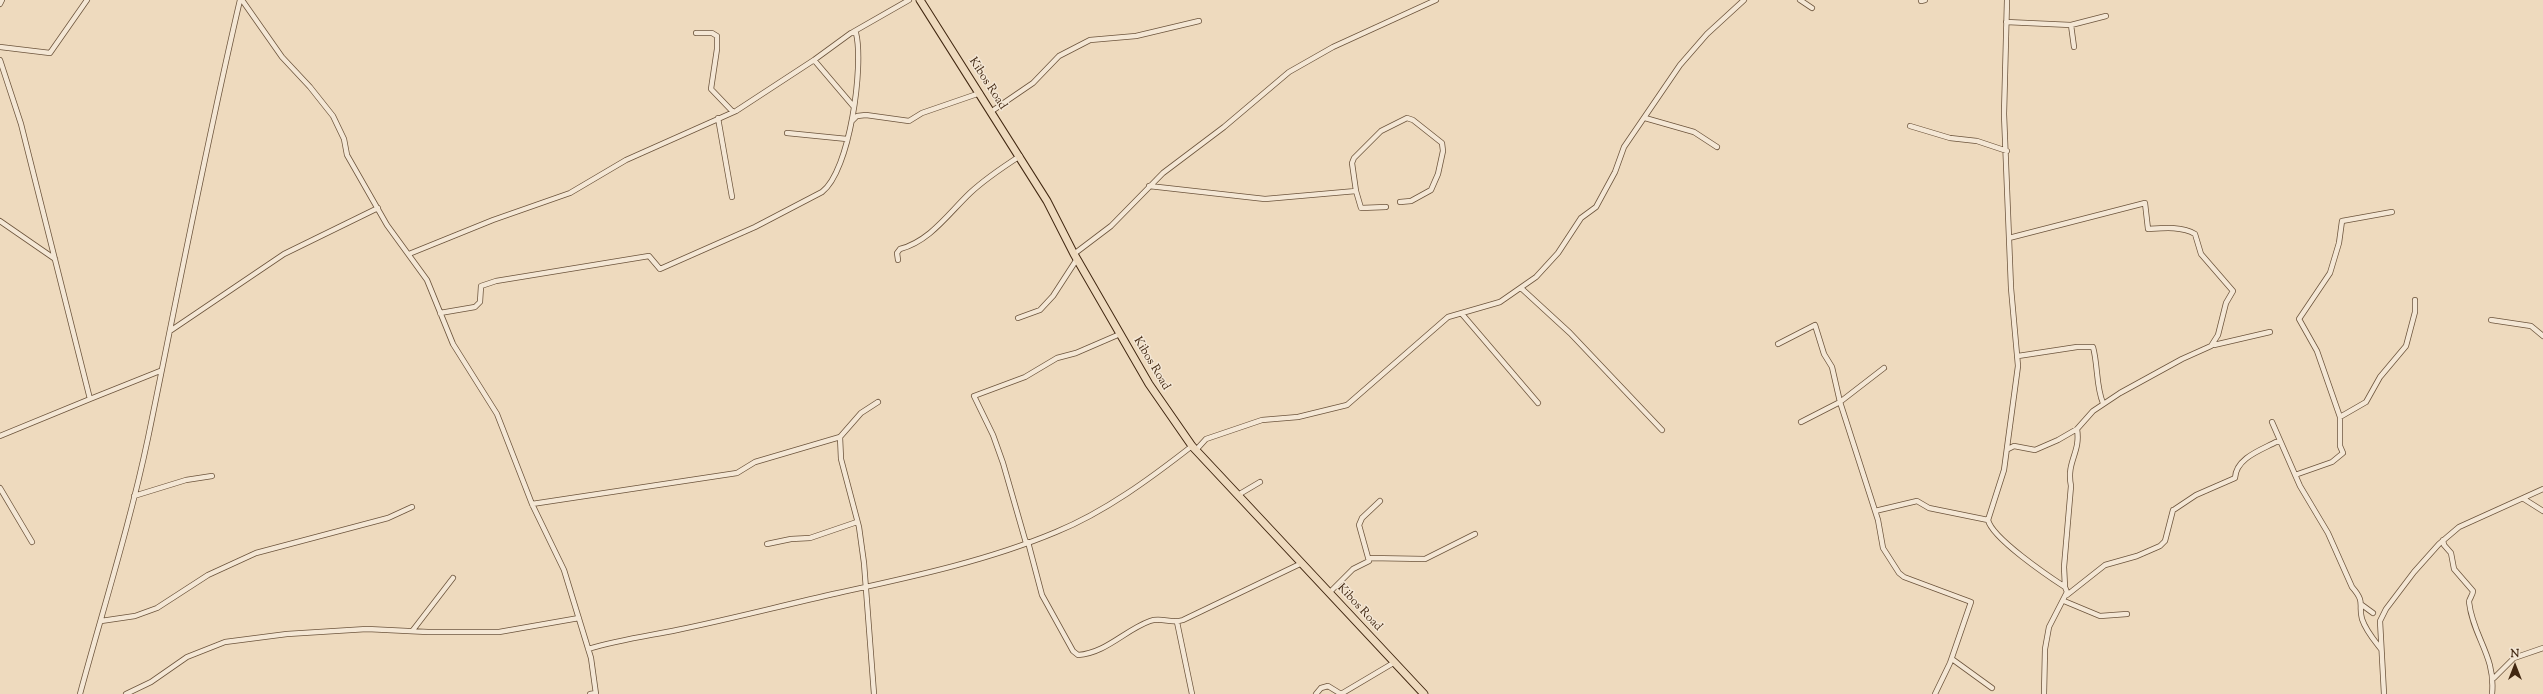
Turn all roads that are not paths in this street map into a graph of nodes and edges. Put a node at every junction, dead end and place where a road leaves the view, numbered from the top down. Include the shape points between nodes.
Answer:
1 (2, 0) edge
2 (87, 0) edge
3 (241, 0) edge
4 (909, 0) edge
5 (920, 0) edge
6 (1436, 0) edge
7 (1744, 0) edge
8 (1800, 0) edge
9 (2007, 0) edge
10 (0, 4) edge
11 (1812, 8) dead end
12 (2106, 16) dead end
13 (1199, 21) dead end
14 (2006, 22) junction
15 (2071, 25) junction
16 (853, 32) junction
17 (696, 33) dead end
18 (0, 47) edge
19 (2074, 47) dead end
20 (0, 60) edge
21 (814, 60) junction
22 (980, 93) junction
23 (854, 107) junction
24 (992, 111) junction
25 (733, 112) junction
26 (718, 118) junction
27 (1645, 118) junction
28 (852, 121) junction
29 (1910, 126) dead end
30 (787, 133) dead end
31 (847, 139) junction
32 (1717, 148) dead end
33 (2006, 151) junction
34 (1020, 156) junction
35 (1150, 186) junction
36 (1356, 191) junction
37 (732, 197) dead end
38 (1400, 202) dead end
39 (1386, 207) dead end
40 (378, 208) junction
41 (2392, 212) dead end
42 (0, 221) edge
43 (2009, 238) junction
44 (409, 254) junction
45 (1076, 257) junction
46 (55, 258) junction
47 (898, 260) dead end
48 (1521, 288) junction
49 (2415, 300) dead end
50 (440, 313) junction
51 (1462, 314) junction
52 (1018, 318) dead end
53 (2490, 320) dead end
54 (170, 331) junction
55 (2270, 332) dead end
56 (1120, 334) junction
57 (2543, 336) edge
58 (1778, 344) dead end
59 (2212, 346) junction
60 (2018, 356) junction
61 (1884, 368) dead end
62 (160, 371) junction
63 (90, 399) junction
64 (878, 402) dead end
65 (1840, 402) junction
66 (1538, 403) dead end
67 (2104, 403) junction
68 (2340, 417) junction
69 (1801, 422) dead end
70 (2272, 422) dead end
71 (2076, 429) junction
72 (1662, 430) dead end
73 (0, 436) edge
74 (840, 437) junction
75 (2280, 442) junction
76 (1194, 448) junction
77 (2008, 449) junction
78 (2295, 475) junction
79 (212, 476) dead end
80 (1260, 482) dead end
81 (0, 488) edge
82 (2543, 489) edge
83 (134, 496) junction
84 (1238, 496) junction
85 (2524, 499) junction
86 (1380, 501) dead end
87 (532, 504) junction
88 (412, 507) dead end
89 (1875, 511) junction
90 (2543, 511) edge
91 (1988, 520) junction
92 (858, 522) junction
93 (1475, 534) dead end
94 (2443, 540) junction
95 (32, 542) dead end
96 (1027, 542) junction
97 (767, 544) dead end
98 (1369, 558) junction
99 (1302, 563) junction
100 (453, 578) dead end
101 (864, 587) junction
102 (2065, 587) junction
103 (1330, 592) junction
104 (2067, 594) junction
105 (2064, 601) junction
106 (2362, 605) junction
107 (2373, 613) dead end
108 (2127, 614) dead end
109 (579, 618) junction
110 (101, 621) junction
111 (1177, 622) junction
112 (413, 630) junction
113 (2543, 648) edge
114 (588, 649) junction
115 (2382, 649) junction
116 (1952, 659) junction
117 (1395, 662) junction
118 (2494, 678) junction
119 (1992, 688) dead end
120 (1936, 692) edge
121 (80, 694) edge
122 (126, 694) edge
123 (590, 694) edge
124 (596, 694) edge
125 (874, 694) edge
126 (1192, 694) edge
127 (1316, 694) edge
128 (1341, 694) edge
129 (1424, 694) edge
130 (1942, 694) edge
131 (2044, 694) edge
132 (2384, 694) edge
133 (2492, 694) edge

1 - 10 street
2 - 18 street via 50,53
3 - 40 street via 282,57 333,116 344,139 347,155
3 - 54 street via 194,208
4 - 16 street
5 - 22 main road, Kibos Road
6 - 35 street via 1307,61 1265,90 1224,127 1179,160
7 - 27 street via 1707,34 1680,65
8 - 11 street
9 - 14 street
12 - 15 street
13 - 24 street via 1136,36 1090,40 1059,56 1033,83
14 - 15 street
14 - 33 street
15 - 19 street
16 - 21 street
16 - 23 street via 857,38
17 - 25 street via 712,33 717,36 718,49 711,89
20 - 46 street via 21,124
21 - 23 street
21 - 25 street
22 - 24 main road, Kibos Road
22 - 28 street via 908,121 866,115 857,116
23 - 28 street
24 - 34 main road, Kibos Road
25 - 26 street
26 - 37 street
26 - 44 street via 626,160 570,193 493,220
27 - 32 street via 1694,132
27 - 48 street via 1624,147 1616,172 1593,210 1581,218 1558,254
28 - 31 street
29 - 33 street via 1950,138 1977,141
30 - 31 street
31 - 50 street via 842,158 829,185 822,192 755,227 660,269 648,256 496,281 482,286 480,302 475,307
33 - 43 street
34 - 45 main road, Kibos Road
34 - 47 street via 972,192 929,235 908,248 900,249 897,253
35 - 36 street via 1265,199
35 - 45 street
36 - 38 street via 1352,163 1354,158 1381,131 1407,118 1442,143 1443,151 1431,190 1411,201
36 - 39 street via 1361,208
40 - 44 street via 390,230
40 - 54 street via 284,254
41 - 68 street via 2342,221 2339,244 2330,273 2299,319 2317,351
42 - 46 street
43 - 59 street via 2145,203 2148,229 2174,228 2195,234 2200,254 2232,291
43 - 60 street
44 - 50 street via 427,280
45 - 52 street via 1040,310
45 - 56 main road, Kibos Road
46 - 63 street
48 - 51 street via 1500,302
48 - 72 street via 1570,334
49 - 68 street via 2415,312 2406,346 2380,378 2366,402
50 - 87 street via 453,344 499,419
51 - 66 street
51 - 76 street via 1448,318 1436,326 1347,405 1298,417 1262,420 1206,439
53 - 57 street via 2531,326
54 - 62 street
55 - 59 street
56 - 76 main road, Kibos Road via 1149,384
56 - 96 street via 1076,353 1057,358 1025,377 974,396 993,435
58 - 65 street via 1816,325 1824,354 1832,367
59 - 67 street via 2147,377
60 - 67 street via 2093,347 2098,364 2100,396
60 - 77 street
61 - 65 street
62 - 63 street
62 - 83 street
63 - 73 street
64 - 74 street via 861,413
65 - 69 street
65 - 89 street
67 - 71 street
68 - 78 street via 2340,446 2343,453 2332,462
70 - 75 street
71 - 77 street via 2034,450 2014,446
71 - 102 street via 2079,445 2072,459 2070,472
74 - 87 street via 755,462 737,474
74 - 92 street via 841,459
75 - 78 street
75 - 104 street via 2246,458 2235,472 2235,478 2196,495 2174,510 2165,541 2160,546 2105,565
76 - 84 main road, Kibos Road
76 - 96 street via 1087,516 1056,532
77 - 91 street
78 - 106 street via 2328,533
79 - 83 street via 186,480
80 - 84 street
81 - 95 street
82 - 85 street
83 - 110 street
84 - 99 main road, Kibos Road
85 - 90 street
85 - 94 street via 2459,527
86 - 98 street via 1362,518 1359,525
87 - 109 street via 559,558
88 - 110 street via 388,518 256,553 208,574 157,608 135,616
89 - 91 street via 1917,501 1931,509
89 - 116 street via 1883,548 1901,576 1971,602
91 - 102 street via 1990,527 2011,547
92 - 97 street via 810,538 791,538
92 - 101 street via 864,563
93 - 98 street via 1425,558
94 - 115 street via 2386,609 2380,621
94 - 118 street via 2451,553 2454,569 2473,591 2470,603 2477,633 2488,654
96 - 101 street via 984,557
96 - 111 street via 1042,594 1076,654 1088,653 1110,645 1150,620
98 - 103 street via 1366,563 1353,569
99 - 103 main road, Kibos Road
99 - 111 street
100 - 112 street
101 - 114 street via 675,630 618,640
101 - 125 street
102 - 104 street
103 - 117 main road, Kibos Road
104 - 105 street
105 - 108 street via 2100,616
105 - 131 street via 2057,608 2049,627 2045,650
106 - 107 street
106 - 115 street via 2362,619 2371,637
109 - 112 street via 499,632
109 - 114 street
110 - 121 street
111 - 126 street
112 - 122 street via 330,630 218,643
113 - 118 street via 2514,658
114 - 124 street
115 - 132 street
116 - 119 street
116 - 120 street
117 - 128 street
117 - 129 main road, Kibos Road
118 - 133 street
120 - 130 street
123 - 124 street
127 - 128 street via 1321,688 1328,686

